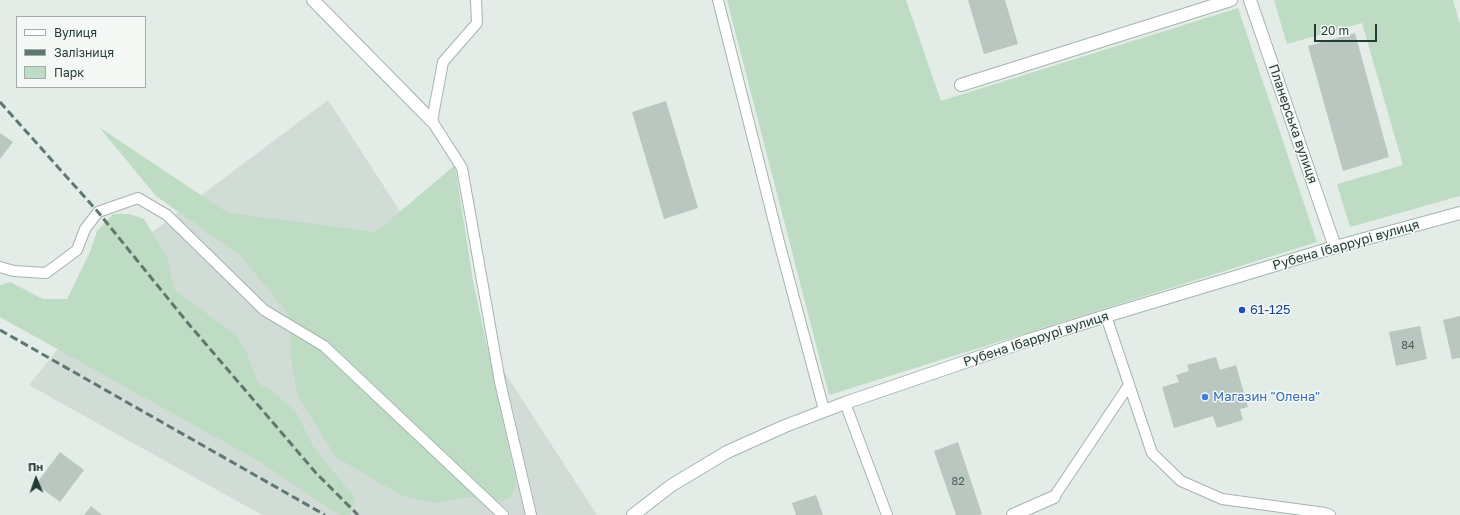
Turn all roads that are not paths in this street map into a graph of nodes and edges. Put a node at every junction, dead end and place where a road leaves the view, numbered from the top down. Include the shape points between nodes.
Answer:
1 (313, 0) edge
2 (476, 0) edge
3 (718, 0) edge
4 (1231, 0) edge
5 (1250, 0) edge
6 (961, 85) dead end
7 (432, 121) junction
8 (1460, 213) edge
9 (1335, 248) junction
10 (0, 267) edge
11 (1106, 316) junction
12 (1129, 385) junction
13 (845, 403) junction
14 (824, 410) junction
15 (1054, 497) joint
16 (503, 515) edge
17 (531, 515) edge
18 (633, 515) edge
19 (887, 515) edge
20 (1014, 515) edge
21 (1330, 515) edge

1 - 7 main road
2 - 7 lane via 477,23 443,62
3 - 14 lane
4 - 6 main road
5 - 9 main road, Планерська вулиця
7 - 17 lane via 462,168 500,382
8 - 9 main road, Рубена Ібаррурі вулиця
9 - 11 main road, Рубена Ібаррурі вулиця
10 - 16 lane via 46,274 77,250 85,229 98,212 138,198 167,215 264,310 324,346
11 - 12 lane
11 - 13 main road, Рубена Ібаррурі вулиця
12 - 15 lane
12 - 21 lane via 1152,453 1181,481 1222,498
13 - 14 main road, Рубена Ібаррурі вулиця
13 - 19 lane
14 - 18 main road, Рубена Ібаррурі вулиця via 726,452 672,485
15 - 20 main road

